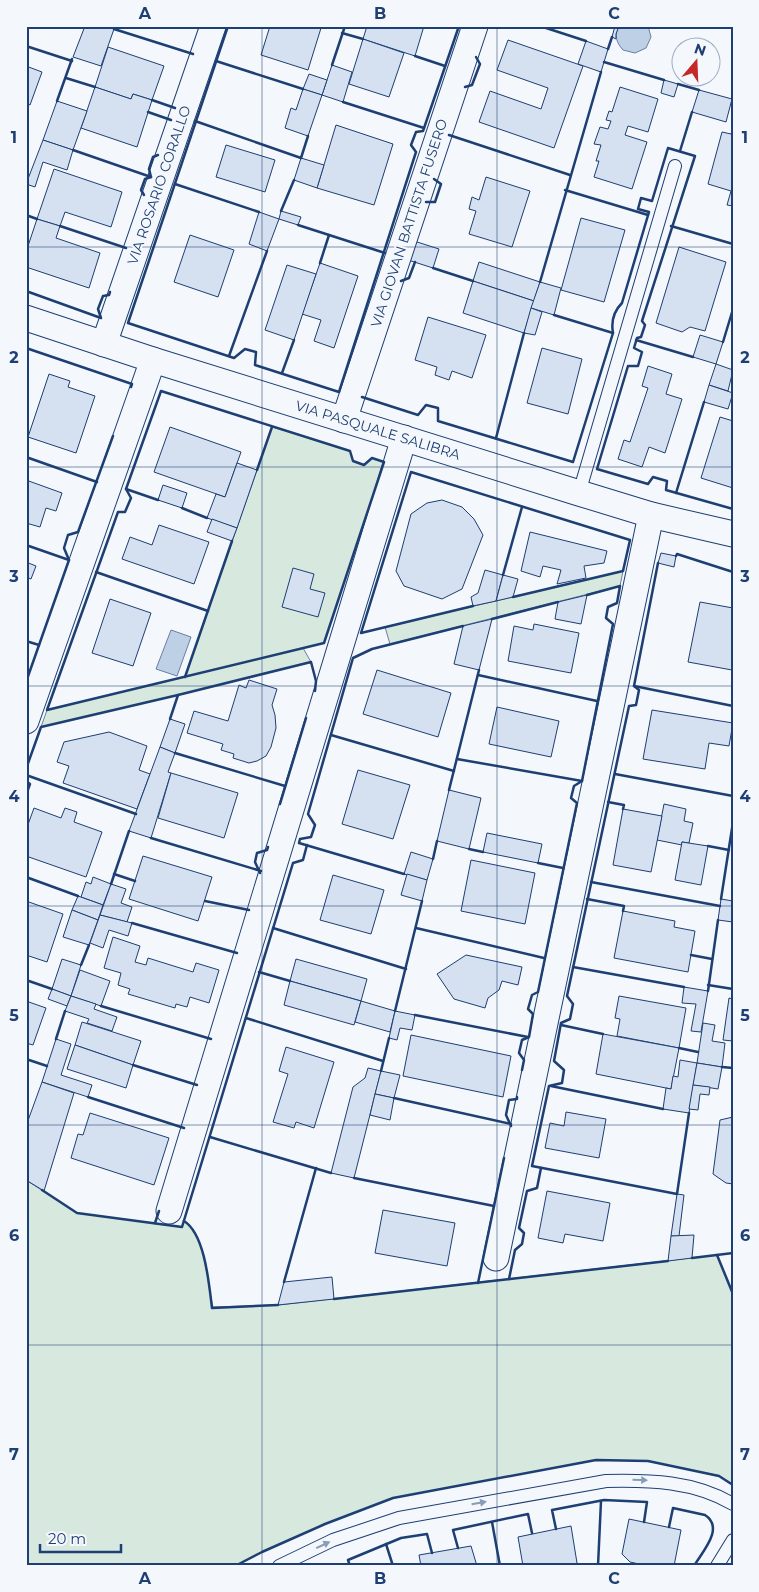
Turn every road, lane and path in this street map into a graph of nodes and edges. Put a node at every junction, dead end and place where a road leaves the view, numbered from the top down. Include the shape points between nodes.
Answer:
1 (213, 26) edge
2 (475, 26) edge
3 (675, 166) dead end
4 (26, 318) edge
5 (104, 344) junction
6 (153, 360) junction
7 (344, 420) junction
8 (404, 438) junction
9 (579, 493) junction
10 (651, 515) junction
11 (733, 534) edge
12 (26, 721) edge
13 (169, 1212) dead end
14 (496, 1258) dead end
15 (733, 1504) edge
16 (733, 1540) edge
17 (279, 1566) edge
18 (717, 1566) edge

1 - 5 street, VIA ROSARIO CORALLO
2 - 7 street, VIA GIOVAN BATTISTA FUSERO
3 - 9 lane
4 - 5 street, VIA PASQUALE SALIBRA
5 - 6 street, VIA PASQUALE SALIBRA
6 - 7 street, VIA PASQUALE SALIBRA
6 - 12 street
7 - 8 street, VIA PASQUALE SALIBRA
8 - 9 street, VIA PASQUALE SALIBRA
8 - 13 street
9 - 10 street, VIA PASQUALE SALIBRA
10 - 11 street, VIA PASQUALE SALIBRA
10 - 14 street
17 -> 15 lane via 333,1540 399,1518 606,1480 671,1482
16 - 18 lane

